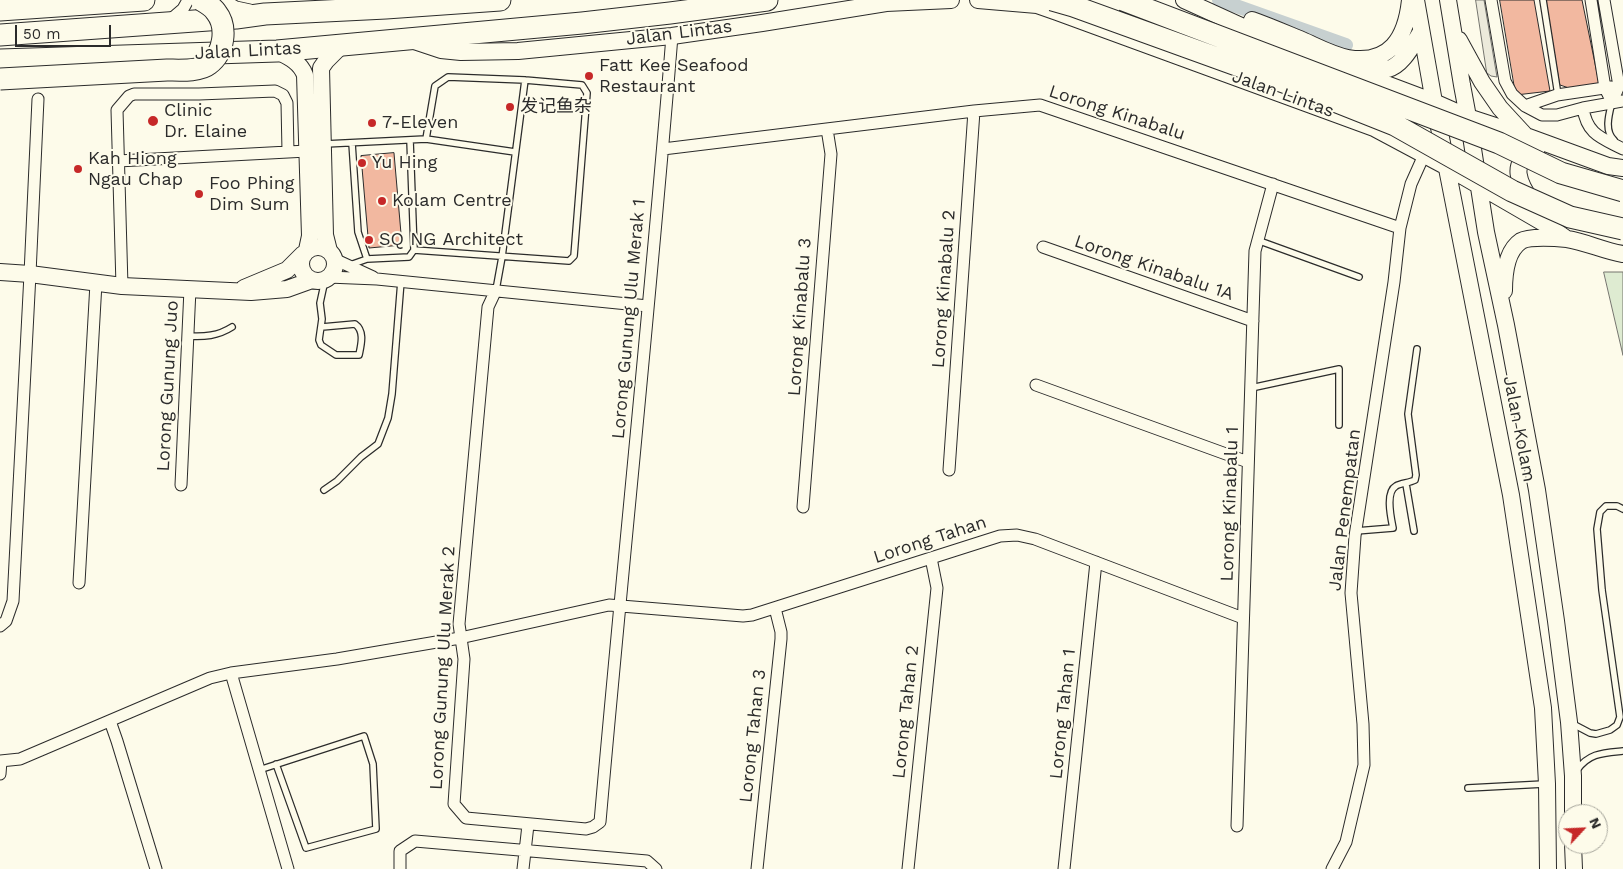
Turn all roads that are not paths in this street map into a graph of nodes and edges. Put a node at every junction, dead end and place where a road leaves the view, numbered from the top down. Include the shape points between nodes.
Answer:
1 (144, 0) edge
2 (188, 0) edge
3 (201, 0) edge
4 (224, 0) edge
5 (500, 0) edge
6 (767, 0) edge
7 (873, 0) edge
8 (952, 0) edge
9 (978, 0) edge
10 (1052, 0) edge
11 (1123, 0) edge
12 (1184, 0) edge
13 (1201, 0) edge
14 (1410, 0) edge
15 (1416, 0) edge
16 (1448, 0) edge
17 (1492, 0) edge
18 (1543, 0) edge
19 (1591, 0) edge
20 (1604, 0) edge
21 (349, 5) edge
22 (0, 10) edge
23 (851, 10) junction
24 (265, 14) junction
25 (166, 23) junction
26 (1453, 28) junction
27 (1421, 32) junction
28 (0, 35) edge
29 (672, 36) junction
30 (406, 38) junction
31 (342, 45) junction
32 (277, 51) junction
33 (0, 60) edge
34 (1360, 74) junction
35 (0, 80) edge
36 (525, 80) junction
37 (1621, 86) edge
38 (1604, 88) junction
39 (1558, 95) junction
40 (38, 99) dead end
41 (1434, 102) junction
42 (1618, 102) edge
43 (1525, 106) junction
44 (1583, 108) junction
45 (974, 111) junction
46 (1468, 117) junction
47 (827, 129) junction
48 (1526, 136) junction
49 (410, 140) junction
50 (426, 140) junction
51 (352, 143) junction
52 (323, 144) junction
53 (1622, 148) edge
54 (663, 150) junction
55 (307, 151) junction
56 (288, 152) junction
57 (515, 152) junction
58 (1424, 155) junction
59 (1582, 158) junction
60 (118, 161) junction
61 (1447, 167) junction
62 (1623, 168) edge
63 (1273, 184) junction
64 (1478, 186) junction
65 (1623, 191) edge
66 (1547, 225) junction
67 (1400, 228) junction
68 (1623, 229) edge
69 (1567, 239) junction
70 (1257, 240) junction
71 (1043, 247) dead end
72 (1489, 249) junction
73 (414, 250) junction
74 (305, 252) junction
75 (1623, 254) edge
76 (502, 256) junction
77 (337, 258) junction
78 (367, 260) junction
79 (0, 272) edge
80 (30, 274) junction
81 (1359, 277) dead end
82 (322, 279) junction
83 (377, 279) junction
84 (401, 281) junction
85 (96, 283) junction
86 (122, 286) junction
87 (190, 289) junction
88 (496, 290) junction
89 (238, 291) junction
90 (1471, 292) junction
91 (648, 306) junction
92 (1253, 321) junction
93 (1506, 325) junction
94 (232, 327) dead end
95 (322, 327) junction
96 (188, 336) junction
97 (1417, 349) dead end
98 (1036, 385) dead end
99 (1251, 388) junction
100 (1339, 425) dead end
101 (1248, 462) junction
102 (950, 470) dead end
103 (1406, 484) junction
104 (181, 485) dead end
105 (324, 490) dead end
106 (803, 508) dead end
107 (1623, 509) edge
108 (1356, 531) junction
109 (1414, 531) dead end
110 (931, 558) junction
111 (1096, 562) junction
112 (79, 583) dead end
113 (619, 606) junction
114 (775, 608) junction
115 (1243, 618) junction
116 (0, 626) edge
117 (460, 638) junction
118 (231, 673) junction
119 (110, 721) junction
120 (1569, 722) junction
121 (1623, 751) edge
122 (0, 761) edge
123 (276, 764) junction
124 (259, 770) junction
125 (0, 774) edge
126 (1573, 776) junction
127 (1547, 784) junction
128 (1468, 788) dead end
129 (1573, 804) edge
130 (600, 822) joint
131 (528, 825) junction
132 (1237, 826) dead end
133 (525, 851) junction
134 (1573, 854) edge
135 (156, 869) edge
136 (288, 869) edge
137 (400, 869) edge
138 (523, 869) edge
139 (656, 869) edge
140 (757, 869) edge
141 (908, 869) edge
142 (1064, 869) edge
143 (1332, 869) edge
144 (1548, 869) edge
145 (1574, 869) edge

1 - 22 highway
2 - 25 street via 179,14
3 - 35 highway, bridge via 216,11 223,25 221,46 208,66 190,70
4 - 24 street via 236,7
5 - 21 highway, Jalan Lintas via 386,8
6 - 30 highway, Jalan Lintas via 582,24
7 - 23 main road
8 - 23 main road, Jalan Lintas via 886,3
9 - 58 main road, Jalan Lintas via 1037,5 1374,128
10 - 68 highway, Jalan Lintas, bridge via 1395,125 1520,195 1570,217
11 - 65 highway, Jalan Lintas, bridge via 1499,143 1561,173
12 - 34 main road via 1285,46
13 - 14 main road via 1347,58 1368,59 1395,46 1402,34
15 - 27 main road, Jalan Kolam
16 - 26 main road, Jalan Kolam
17 - 43 street via 1505,81 1512,94
18 - 39 lane
19 - 38 street
20 - 37 street
21 - 24 highway, Jalan Lintas
23 - 29 main road, Jalan Lintas
24 - 25 highway, Jalan Lintas
25 - 28 highway, Jalan Lintas
26 - 46 main road, Jalan Kolam
26 - 48 main road via 1482,82
27 - 34 main road via 1408,52 1389,69
27 - 41 main road, Jalan Kolam
29 - 30 main road, Jalan Lintas via 480,52 441,50
29 - 54 street, Lorong Gunung Ulu Merak 1
30 - 31 highway, Jalan Lintas
31 - 32 highway, Jalan Lintas
31 - 52 main road via 321,68
32 - 33 highway, Jalan Lintas
32 - 55 main road via 292,59 305,75
34 - 41 main road
36 - 50 lane via 448,77 435,86
36 - 57 lane
36 - 76 lane via 582,85 588,93 574,256 569,261
37 - 38 street
37 - 42 street
38 - 39 street
38 - 42 street
39 - 43 street
40 - 80 street
41 - 46 main road
41 - 61 main road, Jalan Kolam
42 - 44 street
42 - 53 lane via 1608,116 1610,136
43 - 44 street via 1542,115 1557,115
44 - 53 street via 1587,126
45 - 47 street, Lorong Kinabalu
45 - 63 street, Lorong Kinabalu via 1040,104
45 - 102 street, Lorong Kinabalu 2
46 - 48 main road
46 - 64 main road, Jalan Kolam
47 - 54 street, Lorong Kinabalu
47 - 106 street, Lorong Kinabalu 3 via 831,154
48 - 59 main road
49 - 50 lane
49 - 51 lane
49 - 73 lane
50 - 57 lane
51 - 52 lane
51 - 78 lane via 358,232
52 - 77 main road via 325,235
54 - 91 street, Lorong Gunung Ulu Merak 1
55 - 56 street
55 - 74 main road via 310,236
56 - 60 street
56 - 60 street via 287,103 283,95 275,91 134,94 117,110
57 - 76 lane
58 - 61 main road, Jalan Lintas
58 - 67 street, Jalan Penempatan via 1411,184
59 - 62 main road
59 - 66 main road via 1534,152 1525,156 1519,165 1519,180 1526,195
60 - 86 street
61 - 64 main road, Jalan Lintas
61 - 90 main road, Jalan Kolam
63 - 67 street, Lorong Kinabalu
63 - 70 street, Lorong Kinabalu 1
64 - 66 main road, Jalan Lintas
64 - 72 main road, Jalan Kolam
66 - 69 main road, Jalan Lintas
67 - 108 street, Jalan Penempatan
69 - 75 main road
69 - 93 main road via 1536,238 1522,241 1513,249 1504,278
70 - 81 lane
70 - 92 street, Lorong Kinabalu 1
71 - 92 street, Lorong Kinabalu 1A
72 - 90 main road via 1480,243 1473,251
72 - 93 main road, Jalan Kolam
73 - 76 lane
73 - 78 lane via 409,257
74 - 77 main road via 320,247
74 - 82 main road via 301,269 307,278
74 - 89 main road via 287,270
76 - 88 lane
77 - 78 lane
77 - 82 main road via 334,269
77 - 83 street
79 - 80 main road
80 - 85 main road
80 - 116 street via 12,602 6,621
82 - 83 street
82 - 89 main road via 287,290
82 - 95 lane
83 - 84 street
84 - 88 street
84 - 105 lane via 388,418 378,444
85 - 86 main road
85 - 112 street
86 - 87 main road
87 - 89 main road
87 - 96 street, Lorong Gunung Juo
88 - 91 street
88 - 117 street, Lorong Gunung Ulu Merak 2 via 488,308
90 - 127 main road, Jalan Kolam via 1511,495 1543,708
91 - 113 street, Lorong Gunung Ulu Merak 1
92 - 99 street, Lorong Kinabalu 1
93 - 120 main road, Jalan Kolam via 1536,490
94 - 96 lane via 215,335
95 - 95 lane via 359,326 359,355 336,355 327,350 319,340
96 - 104 street, Lorong Gunung Juo
97 - 103 lane via 1408,414 1416,475 1415,480
98 - 101 street
99 - 100 lane via 1339,369
99 - 101 street, Lorong Kinabalu 1
101 - 115 street, Lorong Kinabalu 1
103 - 108 lane via 1394,487 1391,492 1389,506 1393,528
103 - 109 lane
107 - 120 lane via 1606,506 1600,512 1597,529 1620,717 1610,730 1596,734
108 - 143 street, Jalan Penempatan via 1351,593 1364,765 1346,842
110 - 111 street, Lorong Tahan via 1000,536 1017,535
110 - 114 street, Lorong Tahan
110 - 141 street, Lorong Tahan 2 via 937,588
111 - 115 street, Lorong Tahan
111 - 142 street, Lorong Tahan 1
113 - 114 street, Lorong Tahan via 742,616
113 - 117 street, Lorong Tahan via 609,605
113 - 130 street, Lorong Gunung Ulu Merak 1
114 - 140 street, Lorong Tahan 3 via 781,639
115 - 132 street, Lorong Kinabalu 1
117 - 118 street, Lorong Tahan
117 - 131 street, Lorong Gunung Ulu Merak 2 via 464,659 454,804 466,818
118 - 119 street, Lorong Tahan via 210,678
118 - 124 street
119 - 122 street, Lorong Tahan via 20,759
119 - 135 street
120 - 126 main road, Jalan Kolam
121 - 126 lane via 1591,757
122 - 125 street
123 - 123 lane via 306,848 376,829 373,764 364,736
123 - 124 lane
124 - 136 street
126 - 129 main road, Jalan Kolam
127 - 128 lane
127 - 144 main road, Jalan Kolam
130 - 131 street, Lorong Gunung Ulu Merak 2 via 586,830
131 - 133 street
133 - 137 street via 414,841 400,851
133 - 138 street
133 - 139 street via 646,861
134 - 145 main road

